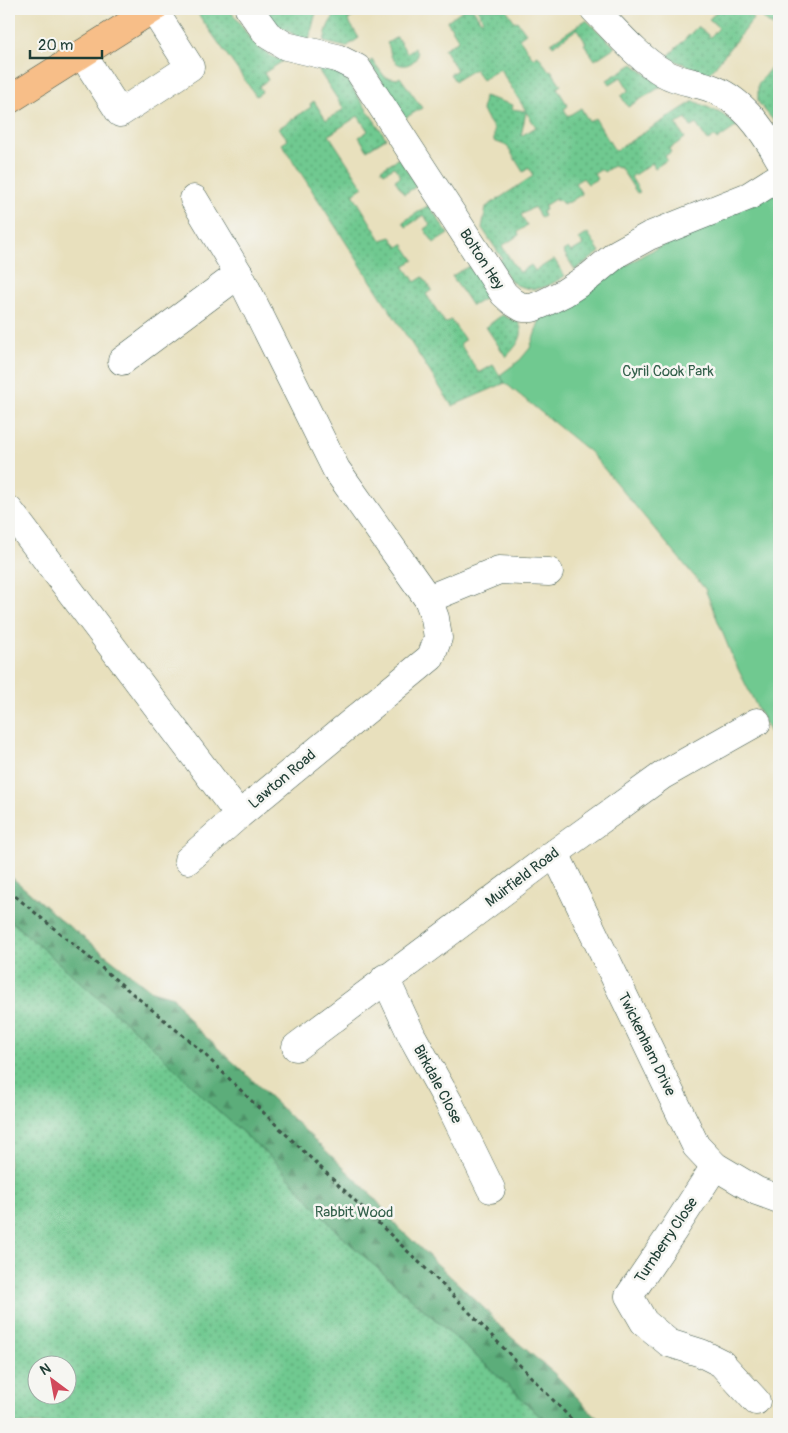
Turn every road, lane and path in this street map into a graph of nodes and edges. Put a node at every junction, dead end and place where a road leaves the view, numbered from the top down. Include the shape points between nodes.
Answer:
1 (153, 9) edge
2 (249, 9) edge
3 (609, 14) edge
4 (82, 54) junction
5 (9, 100) edge
6 (779, 158) edge
7 (779, 177) edge
8 (194, 200) dead end
9 (239, 274) junction
10 (122, 361) dead end
11 (9, 510) edge
12 (549, 572) dead end
13 (428, 599) junction
14 (757, 722) dead end
15 (239, 815) junction
16 (555, 852) junction
17 (188, 860) dead end
18 (9, 891) edge
19 (385, 978) junction
20 (296, 1046) dead end
21 (715, 1166) junction
22 (491, 1189) dead end
23 (779, 1199) edge
24 (756, 1401) dead end
25 (576, 1424) edge

1 - 4 main road
1 - 4 street via 190,67 120,113
2 - 7 street, Bolton Hey via 268,35 286,46 337,58 357,68 504,294 523,308 532,308 564,293 648,236 749,196
3 - 6 street via 649,64 675,78 724,93 733,100 760,127
4 - 5 main road
8 - 9 street, Lawton Road
9 - 10 street
9 - 13 street, Lawton Road via 336,469
11 - 15 street, Lawton Road
12 - 13 street via 499,570
13 - 15 street, Lawton Road via 438,638 431,657
14 - 16 street, Muirfield Road via 663,775
15 - 17 street
16 - 19 street, Muirfield Road
16 - 21 street, Twickenham Drive via 696,1146
18 - 25 path via 198,1048 449,1291
19 - 20 street, Muirfield Road
19 - 22 street, Birkdale Close
21 - 23 street, Twickenham Drive via 757,1191
21 - 24 street, Turnberry Close via 629,1296 644,1322 669,1343 720,1363

